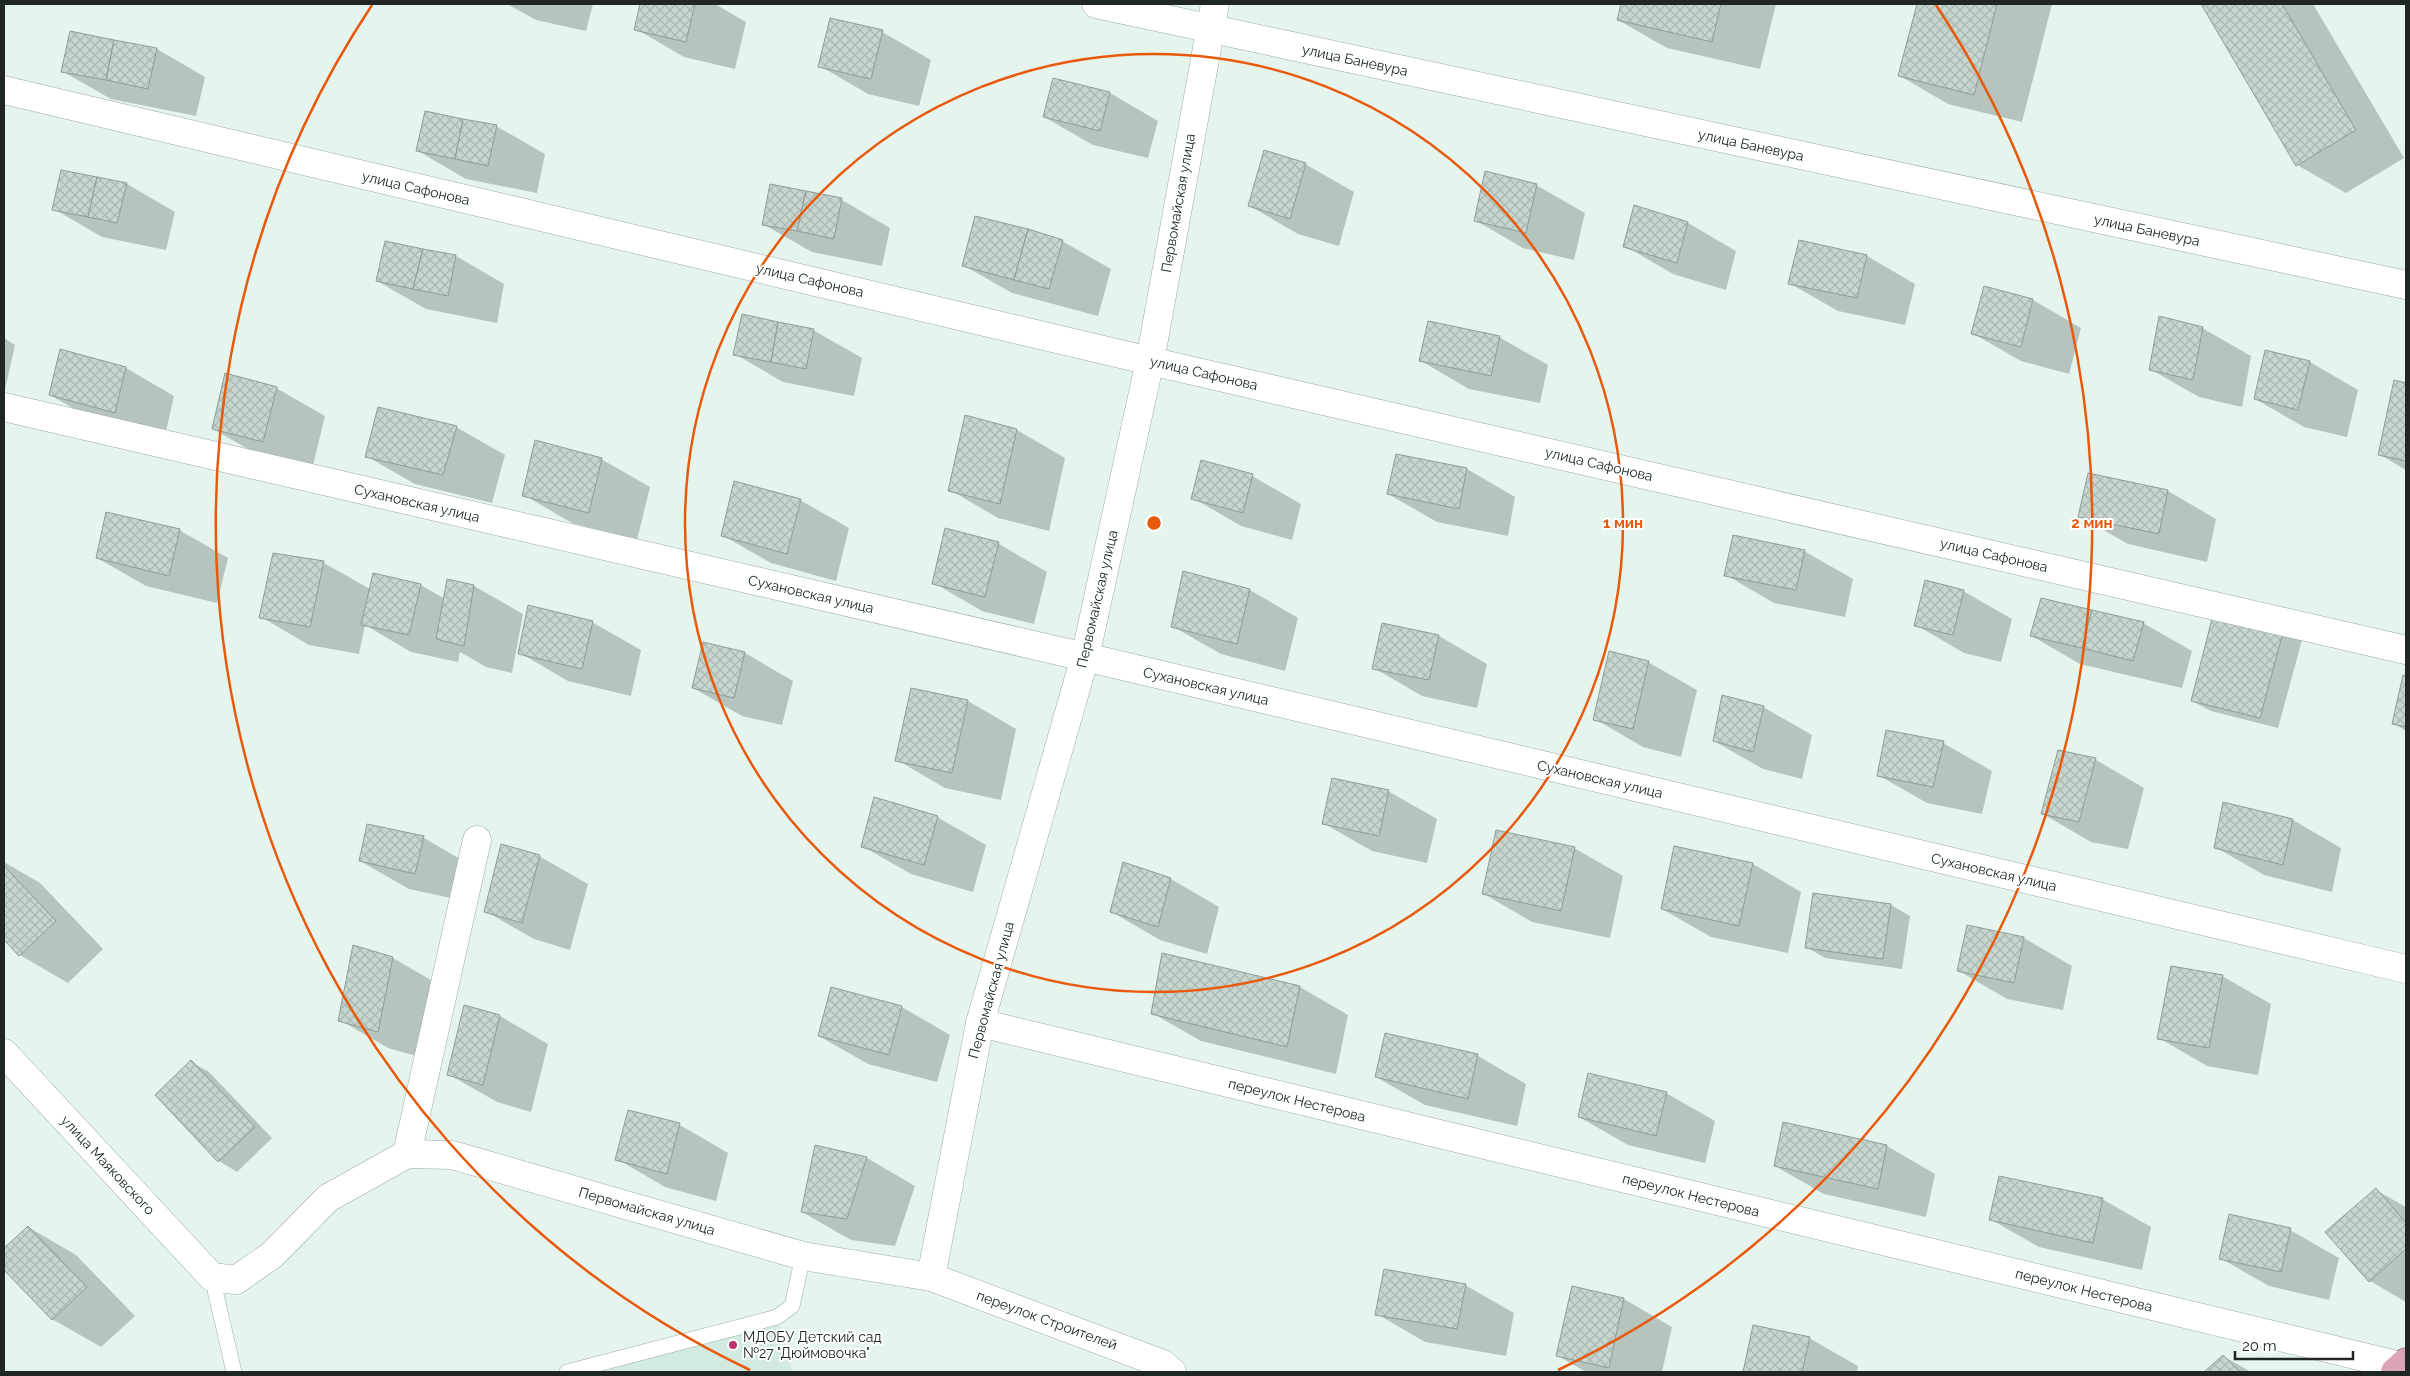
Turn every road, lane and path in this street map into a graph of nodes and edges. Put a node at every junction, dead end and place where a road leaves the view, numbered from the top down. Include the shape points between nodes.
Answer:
1 (1096, 4) edge
2 (1212, 16) edge
3 (4, 90) edge
4 (2406, 285) edge
5 (1150, 361) junction
6 (4, 407) edge
7 (2406, 650) edge
8 (1085, 657) junction
9 (477, 840) dead end
10 (2406, 969) edge
11 (980, 1023) junction
12 (4, 1053) edge
13 (407, 1154) junction
14 (803, 1256) junction
15 (212, 1277) junction
16 (931, 1277) junction
17 (2401, 1367) edge
18 (1168, 1368) edge
19 (234, 1372) edge
20 (567, 1372) edge

1 - 2 street, улица Баневура
2 - 4 street, улица Баневура
2 - 5 street, Первомайская улица
3 - 5 street, улица Сафонова
5 - 7 street, улица Сафонова
5 - 8 street, Первомайская улица
6 - 8 street, Сухановская улица
8 - 10 street, Сухановская улица
8 - 11 street, Первомайская улица
9 - 13 street
11 - 16 street, Первомайская улица
11 - 17 street, переулок Нестерова
12 - 15 street, улица Маяковского
13 - 14 street, Первомайская улица via 452,1155
13 - 15 street via 328,1198 272,1255 236,1280
14 - 16 street, Первомайская улица
14 - 20 lane via 792,1306 777,1317
15 - 19 lane
16 - 18 street, переулок Строителей

